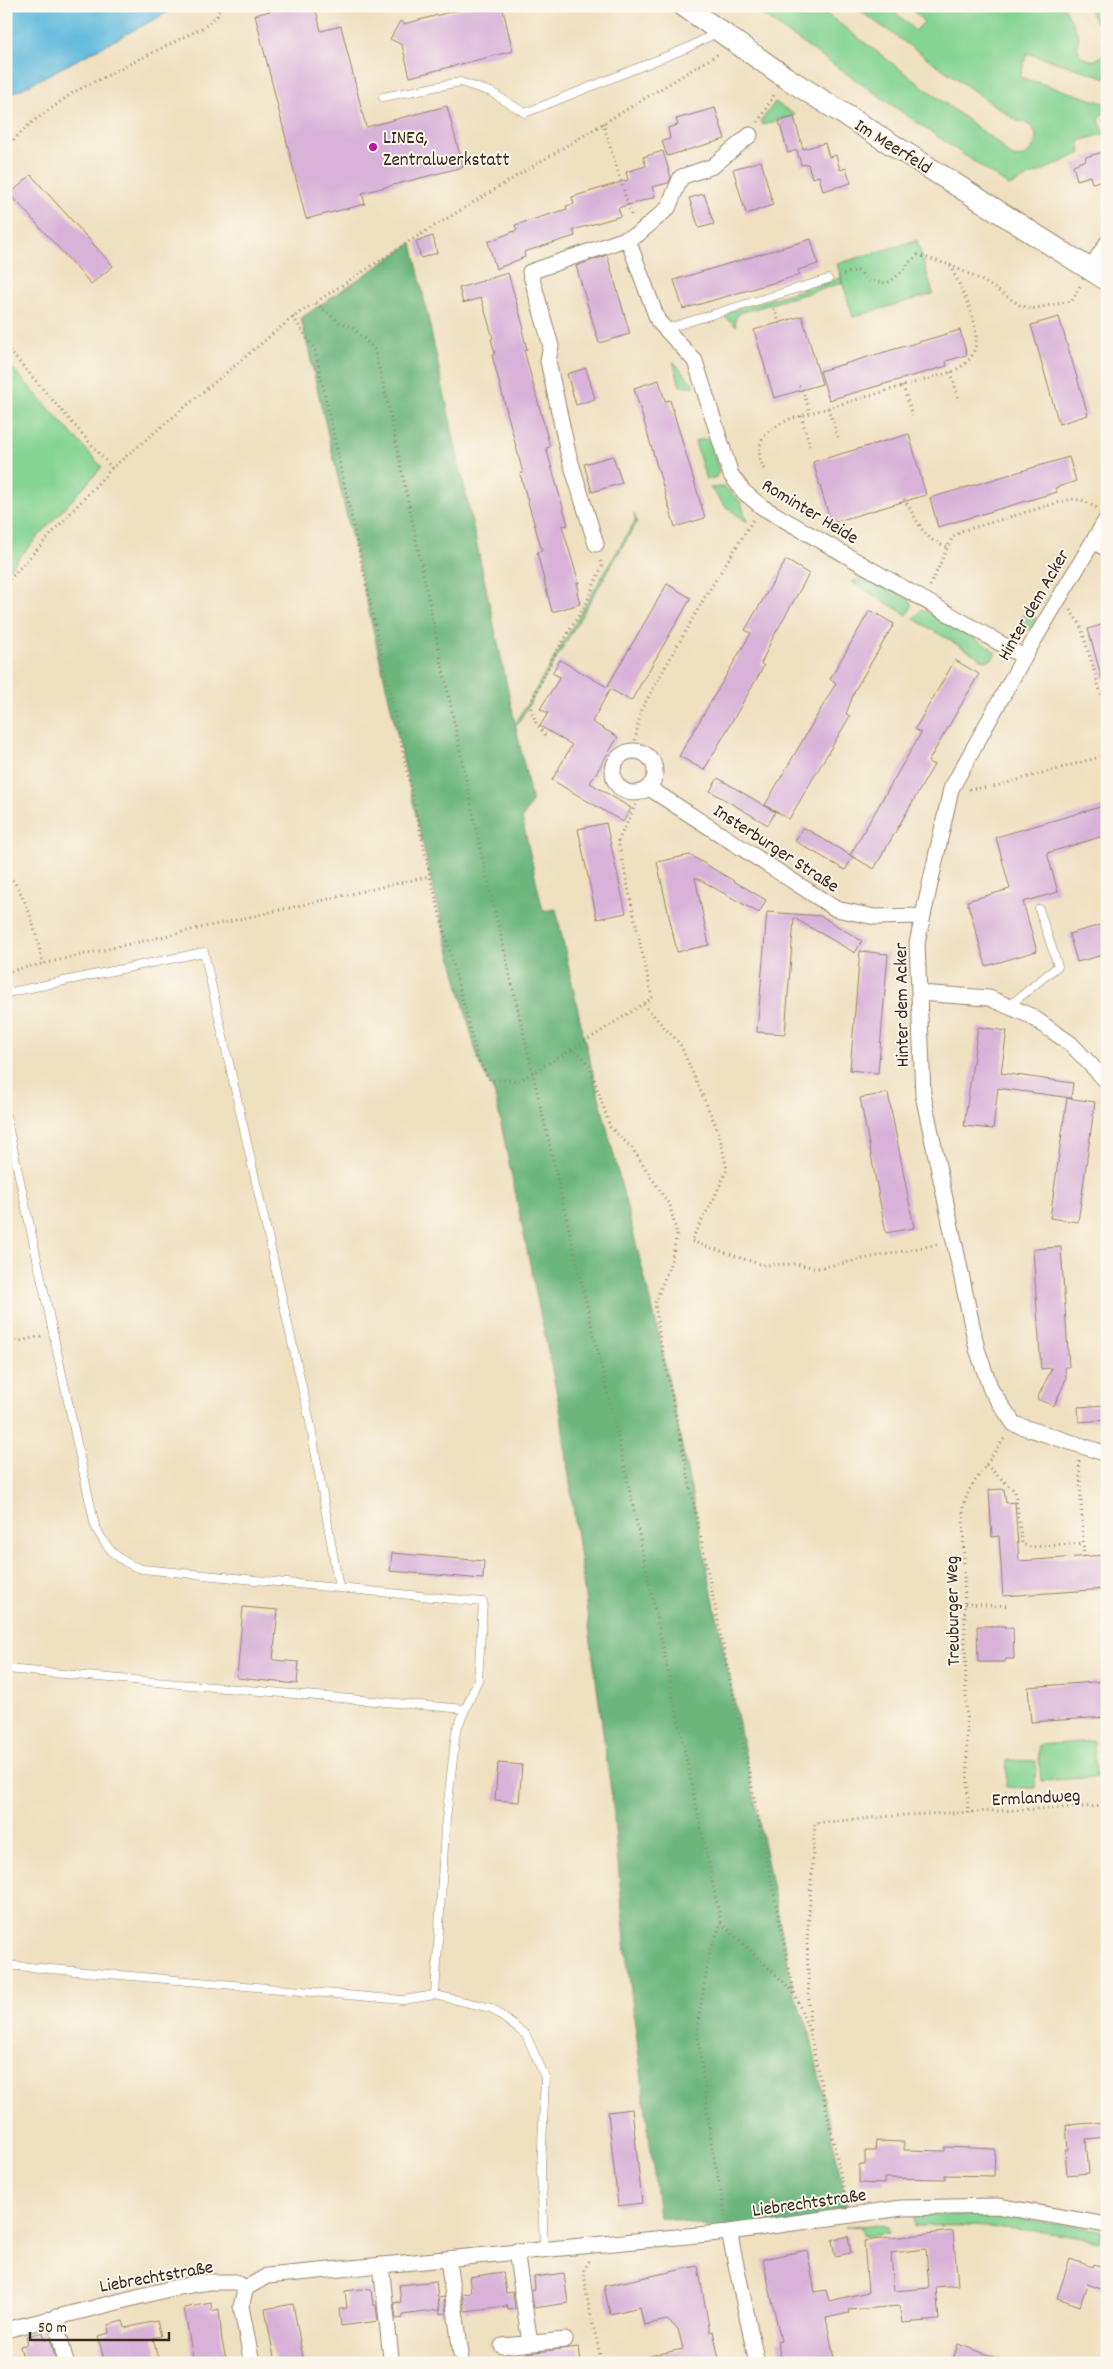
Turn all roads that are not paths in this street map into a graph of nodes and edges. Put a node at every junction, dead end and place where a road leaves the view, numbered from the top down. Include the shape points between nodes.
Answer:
1 (684, 6) edge
2 (718, 32) junction
3 (383, 97) dead end
4 (750, 135) road end
5 (633, 238) junction
6 (1107, 243) edge
7 (1098, 275) edge
8 (828, 279) road end
9 (665, 329) junction
10 (1103, 513) edge
11 (1093, 541) junction
12 (596, 544) road end
13 (1107, 549) edge
14 (1024, 658) junction
15 (644, 790) junction
16 (1039, 909) dead end
17 (922, 916) junction
18 (6, 993) edge
19 (919, 993) junction
20 (1009, 1006) junction
21 (1107, 1082) edge
22 (6, 1116) edge
23 (1107, 1454) edge
24 (339, 1588) junction
25 (6, 1669) edge
26 (465, 1709) junction
27 (6, 1965) edge
28 (434, 1995) junction
29 (1107, 2224) edge
30 (729, 2232) junction
31 (544, 2248) junction
32 (516, 2251) junction
33 (448, 2259) junction
34 (381, 2265) junction
35 (246, 2288) junction
36 (55, 2317) junction
37 (6, 2330) edge
38 (565, 2340) dead end
39 (530, 2343) junction
40 (502, 2346) dead end
41 (461, 2354) dead end
42 (391, 2358) dead end
43 (66, 2363) edge
44 (252, 2363) edge
45 (757, 2363) edge

1 - 2 street, Im Meerfeld
2 - 3 lane via 687,48 525,113 491,92 460,82
2 - 7 street, Im Meerfeld
4 - 5 street via 713,166 681,178 668,208
5 - 9 street, Rominter Heide via 658,321
5 - 12 street via 530,272 551,346 548,361 568,453
6 - 7 street
8 - 9 lane
9 - 14 street, Rominter Heide via 695,360 731,475 744,492 762,507
10 - 11 street, Hinter dem Acker
11 - 13 street
11 - 14 street, Hinter dem Acker
14 - 17 street, Hinter dem Acker via 951,789
15 - 15 street, Insterburger Straße via 655,775 652,760 633,750 620,755 612,774 614,780 621,790 633,794
15 - 17 street, Insterburger Straße via 836,909 875,917
16 - 20 lane via 1058,966
17 - 19 street, Hinter dem Acker via 917,942
18 - 24 lane via 204,952 310,1422
19 - 20 street via 990,998
19 - 23 street, Hinter dem Acker via 923,1095 977,1349 991,1390 1014,1424
20 - 21 street via 1031,1016 1071,1044
22 - 24 lane via 95,1526 102,1541 126,1564 142,1569
24 - 26 lane via 483,1602 478,1680
25 - 26 lane
26 - 28 lane via 456,1730 445,1829
27 - 28 lane via 403,2000
28 - 31 lane via 491,2008 526,2035 546,2077 541,2168
29 - 30 street, Liebrechtstraße via 996,2206 902,2208
30 - 31 street, Liebrechtstraße
30 - 45 street
31 - 32 street, Liebrechtstraße
32 - 33 street, Liebrechtstraße
32 - 39 street
33 - 34 street, Liebrechtstraße
33 - 41 street
34 - 35 street, Liebrechtstraße via 267,2276
34 - 42 street
35 - 36 street, Liebrechtstraße via 235,2282 191,2285
35 - 44 street via 241,2306
36 - 37 street, Liebrechtstraße
36 - 43 street
38 - 39 street
39 - 40 street

